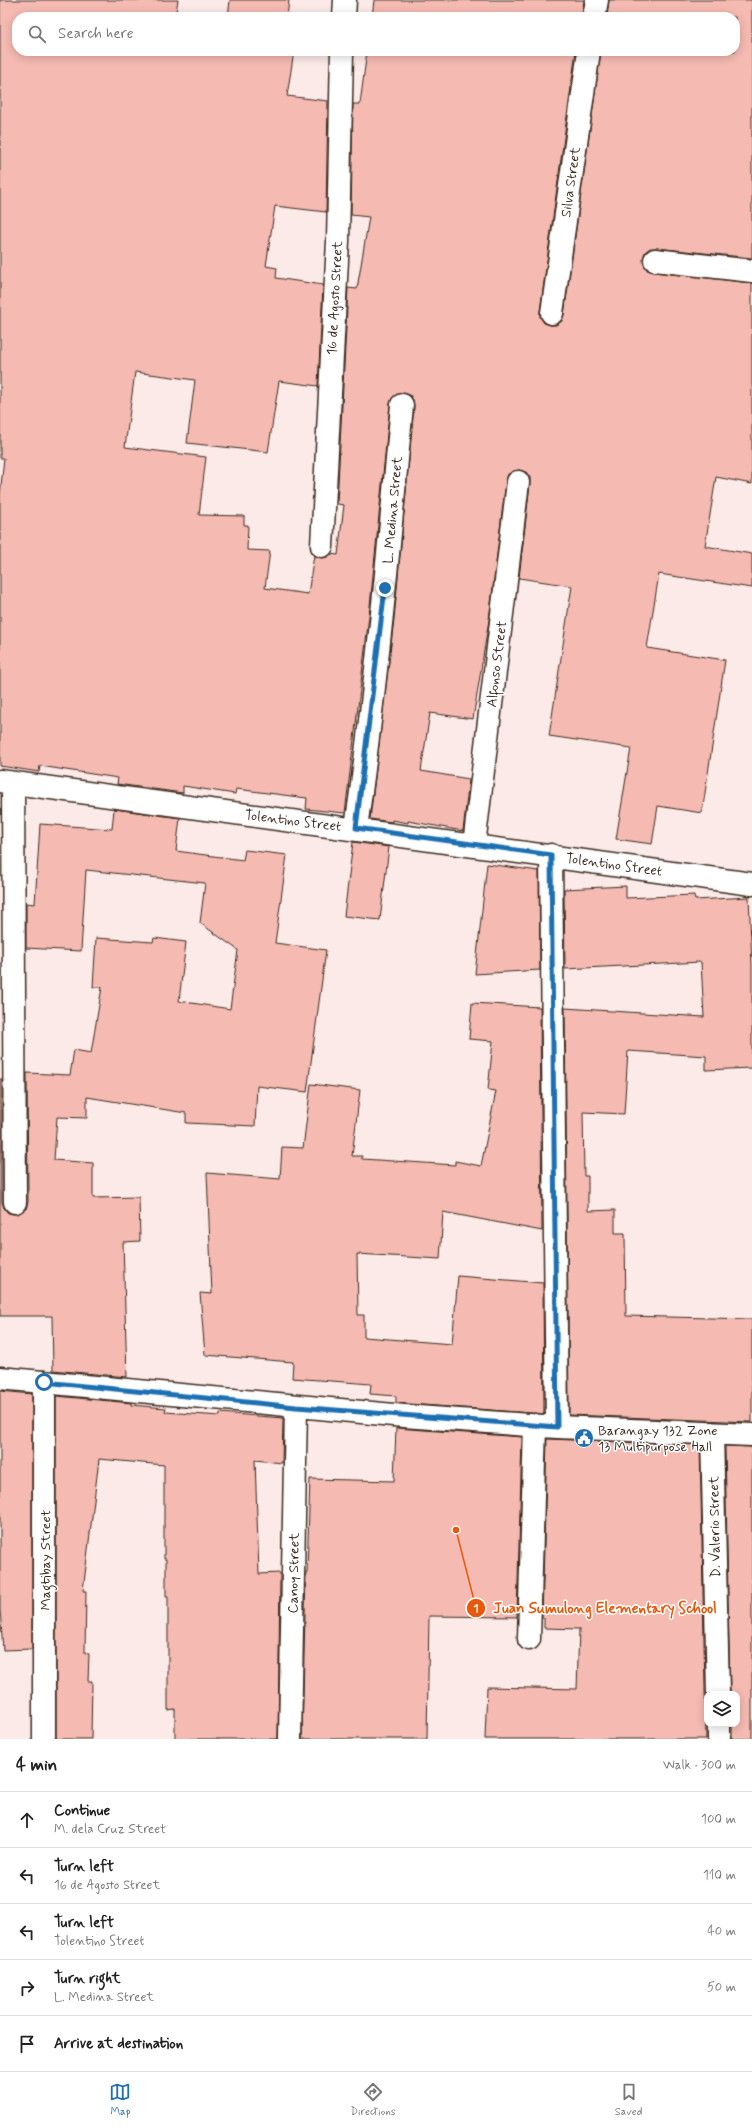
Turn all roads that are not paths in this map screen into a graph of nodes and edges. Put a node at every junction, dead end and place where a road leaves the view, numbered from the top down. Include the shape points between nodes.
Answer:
1 (345, 0) edge
2 (596, 0) edge
3 (344, 12) edge
4 (595, 12) edge
5 (342, 56) edge
6 (588, 56) edge
7 (655, 260) dead end
8 (752, 271) edge
9 (552, 313) dead end
10 (402, 406) dead end
11 (518, 482) dead end
12 (322, 546) dead end
13 (6, 782) edge
14 (356, 828) junction
15 (474, 845) junction
16 (551, 855) junction
17 (752, 884) edge
18 (15, 1202) dead end
19 (0, 1378) edge
20 (44, 1382) junction
21 (296, 1407) junction
22 (535, 1425) junction
23 (557, 1427) junction
24 (712, 1433) junction
25 (752, 1435) edge
26 (529, 1639) dead end
27 (718, 1691) edge
28 (719, 1727) edge
29 (44, 1739) edge
30 (290, 1739) edge
31 (719, 1739) edge

1 - 3 street
2 - 4 street
5 - 12 street, 16 de Agosto Street via 338,241
6 - 9 street, Silva Street
7 - 8 street
10 - 14 street, L. Medina Street via 385,588
11 - 15 street, Alfonso Street
13 - 14 street, Tolentino Street
13 - 18 street
14 - 15 street, Tolentino Street
15 - 16 street, Tolentino Street
16 - 17 street, Tolentino Street
16 - 23 street
19 - 20 street
20 - 21 street
20 - 29 street, Magtibay Street
21 - 22 street
21 - 30 street, Canoy Street
22 - 23 street
22 - 26 street
23 - 24 street
24 - 25 street
24 - 27 street, D. Valerio Street
28 - 31 street

